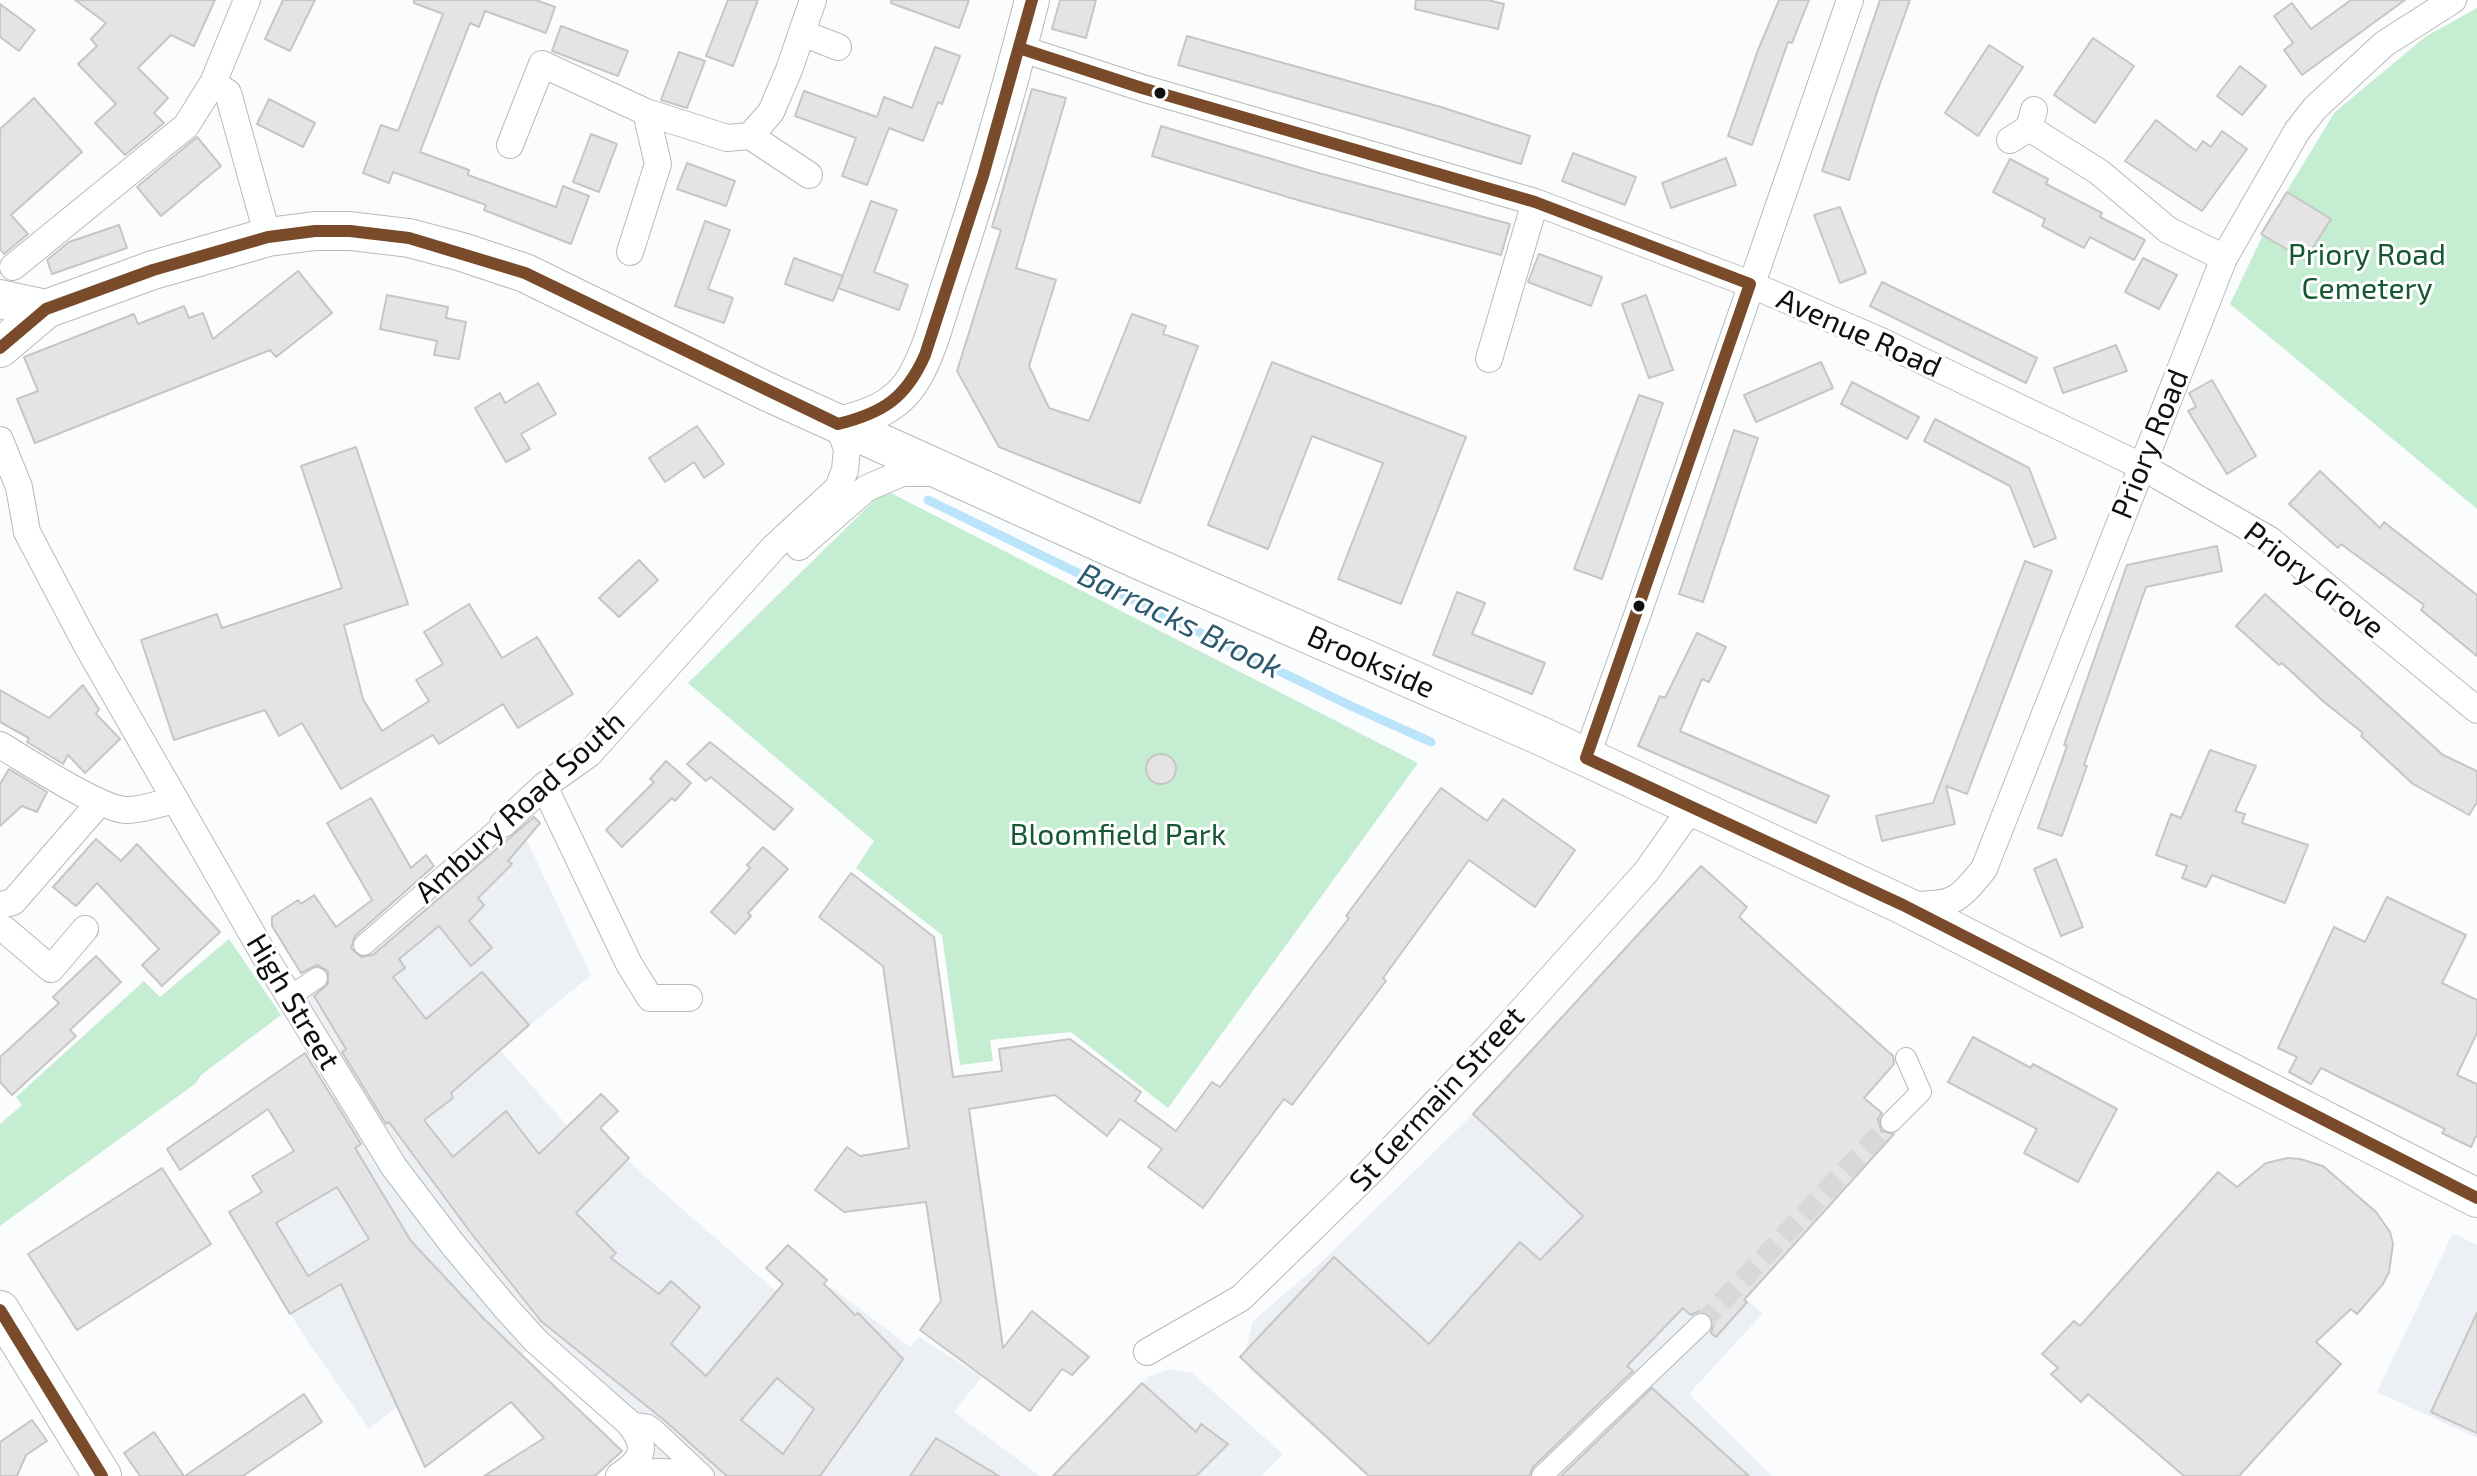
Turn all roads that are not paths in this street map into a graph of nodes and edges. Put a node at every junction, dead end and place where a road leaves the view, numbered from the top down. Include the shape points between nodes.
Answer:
1 (247, 0) edge
2 (813, 0) edge
3 (1032, 0) edge
4 (1850, 0) edge
5 (2453, 0) edge
6 (802, 33) junction
7 (838, 47) dead end
8 (1019, 48) junction
9 (213, 83) junction
10 (646, 112) junction
11 (2025, 126) dead end
12 (750, 136) junction
13 (510, 145) dead end
14 (809, 175) dead end
15 (1535, 202) junction
16 (268, 237) junction
17 (630, 252) dead end
18 (2224, 258) junction
19 (6, 283) edge
20 (1750, 284) junction
21 (46, 309) junction
22 (2, 346) edge
23 (1489, 359) dead end
24 (838, 424) junction
25 (0, 440) edge
26 (2141, 466) junction
27 (946, 473) junction
28 (734, 593) junction
29 (2477, 710) edge
30 (0, 745) edge
31 (1586, 758) junction
32 (544, 786) junction
33 (175, 800) junction
34 (100, 802) junction
35 (1692, 807) junction
36 (503, 824) joint
37 (1903, 905) junction
38 (4, 920) edge
39 (85, 929) dead end
40 (364, 945) dead end
41 (317, 978) dead end
42 (289, 997) junction
43 (689, 998) dead end
44 (1906, 1058) dead end
45 (1891, 1122) tunnel mouth
46 (2477, 1198) edge
47 (0, 1310) edge
48 (1701, 1324) tunnel mouth
49 (1147, 1352) dead end
50 (628, 1422) junction
51 (622, 1474) edge
52 (102, 1476) edge
53 (703, 1476) edge
54 (1542, 1476) edge

1 - 9 street
2 - 6 street
3 - 8 street
4 - 20 street
5 - 18 street, Priory Road via 2384,44 2315,108
6 - 7 street
6 - 12 street via 771,112
8 - 15 street, Avenue Road
8 - 24 street via 966,233 913,380 891,404 866,418
9 - 16 street via 228,93
9 - 19 street via 186,126
10 - 12 street via 727,138
10 - 13 street via 532,60
10 - 17 street via 658,164
11 - 18 street via 2099,172 2168,230
12 - 14 street
15 - 20 street, Avenue Road
15 - 23 street
16 - 21 main road, Brookside via 153,270
16 - 24 main road, Brookside via 350,231 462,252 525,273
18 - 26 street, Priory Road
19 - 21 main road
20 - 26 street, Avenue Road
20 - 31 street
21 - 22 main road
24 - 27 main road, Brookside
24 - 28 street, Ambury Road South via 847,449 838,488
25 - 33 street, High Street via 19,487 27,532
26 - 29 street, Priory Grove via 2270,540
26 - 37 street, Priory Road via 1984,869 1964,893 1945,904
27 - 28 street, Ambury Road South via 902,473 867,488 768,575
27 - 31 main road, Brookside
28 - 32 street, Ambury Road South via 589,754
30 - 34 street
31 - 35 main road, Brookside
32 - 36 street, Ambury Road South
32 - 43 street via 650,998
33 - 34 street via 126,810
33 - 42 street, High Street
34 - 38 street
35 - 37 main road, Brookside
35 - 49 street, St Germain Street via 1646,872 1368,1174 1241,1298
36 - 40 street, Ambury Road South
37 - 46 main road, Brookside
38 - 39 street via 51,969
41 - 42 street
42 - 50 street, High Street via 394,1167 454,1246 536,1341
44 - 45 street via 1921,1092
47 - 52 main road
48 - 54 street
50 - 51 street via 642,1448
50 - 53 street, High Street via 655,1430
51 - 53 street, High Street via 660,1467

